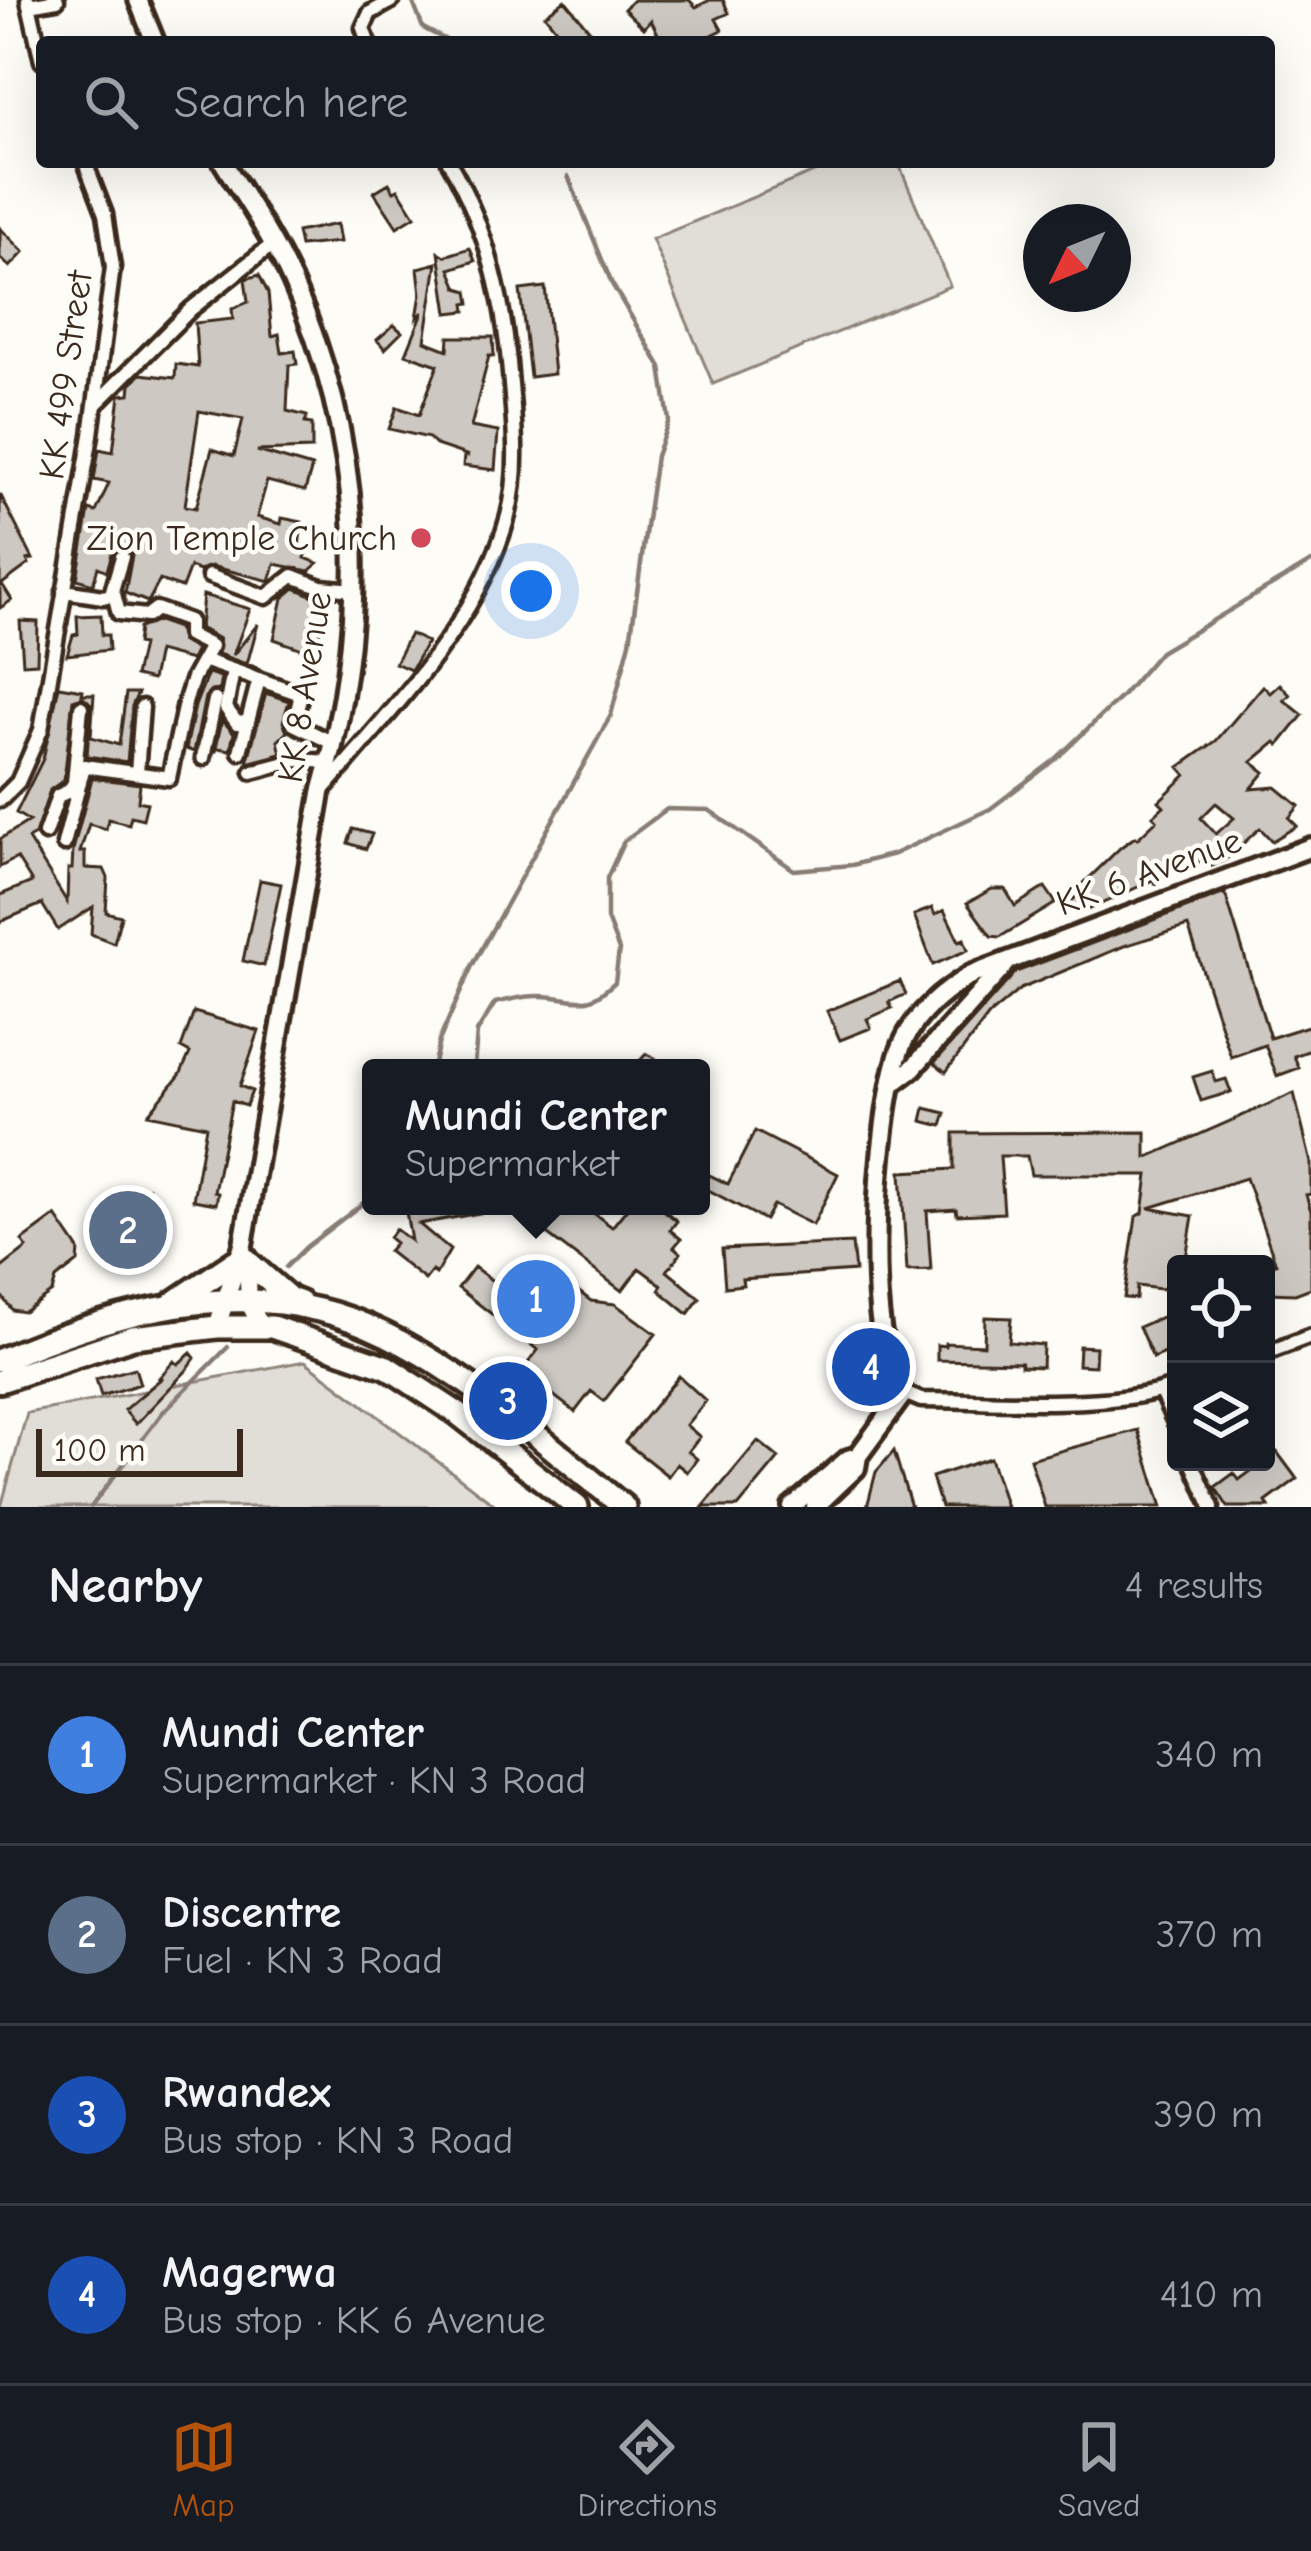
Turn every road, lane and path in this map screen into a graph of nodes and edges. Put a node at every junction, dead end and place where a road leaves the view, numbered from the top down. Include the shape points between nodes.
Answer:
1 (57, 0) edge
2 (138, 0) edge
3 (394, 0) edge
4 (28, 3) edge
5 (36, 36) edge
6 (153, 36) edge
7 (366, 36) edge
8 (88, 168) edge
9 (227, 168) edge
10 (452, 168) edge
11 (273, 244) junction
12 (94, 406) junction
13 (122, 557) dead end
14 (209, 576) dead end
15 (355, 590) junction
16 (64, 591) junction
17 (111, 595) junction
18 (203, 660) junction
19 (233, 671) junction
20 (259, 679) junction
21 (189, 690) junction
22 (221, 700) junction
23 (81, 706) dead end
24 (142, 707) dead end
25 (212, 717) junction
26 (241, 722) junction
27 (240, 752) dead end
28 (333, 753) junction
29 (202, 758) dead end
30 (252, 772) dead end
31 (136, 773) junction
32 (322, 793) junction
33 (0, 800) edge
34 (45, 833) dead end
35 (64, 844) dead end
36 (1311, 847) edge
37 (1010, 959) junction
38 (893, 1083) junction
39 (243, 1256) junction
40 (224, 1303) junction
41 (249, 1303) junction
42 (170, 1305) junction
43 (317, 1309) junction
44 (260, 1324) junction
45 (217, 1327) junction
46 (1311, 1336) edge
47 (1275, 1350) edge
48 (0, 1360) edge
49 (0, 1381) edge
50 (1167, 1390) edge
51 (1161, 1392) junction
52 (904, 1394) junction
53 (1167, 1405) edge
54 (858, 1456) junction
55 (1196, 1471) edge
56 (578, 1507) edge
57 (624, 1507) edge
58 (792, 1507) edge
59 (815, 1507) edge
60 (1212, 1507) edge

1 - 4 street
2 - 6 main road
3 - 7 street via 370,13
4 - 5 street
8 - 12 street, KK 499 Street via 112,267
9 - 11 main road, KK 8 Avenue
10 - 32 street via 480,224 506,326 515,463 508,518 451,636
11 - 12 street via 191,309
11 - 15 main road, KK 8 Avenue via 310,325 345,444
12 - 16 street, KK 499 Street
13 - 17 street
14 - 15 street via 266,597 293,576
15 - 28 main road, KK 8 Avenue
16 - 17 street
16 - 33 street, KK 499 Street via 41,730 18,782
17 - 18 street via 119,613 147,616 159,608 188,621 189,635 211,646
18 - 19 street
18 - 21 street
19 - 20 street
19 - 22 street
20 - 26 street
20 - 28 street via 301,694 294,724
21 - 22 street
21 - 31 street via 169,778
22 - 25 street
22 - 26 street
23 - 34 street via 74,783 58,796
24 - 31 street
25 - 26 street
25 - 29 street
26 - 27 street
28 - 30 street
28 - 32 main road, KK 8 Avenue
31 - 35 street via 84,766
32 - 39 main road, KK 8 Avenue
36 - 37 main road, KK 6 Avenue
37 - 38 main road, KK 6 Avenue
37 - 38 main road, KK 6 Avenue via 945,989 926,1009 898,1053
38 - 52 main road, KK 6 Avenue via 879,1172 877,1281 889,1368
39 - 40 main road, KK 8 Avenue
39 - 41 main road, KK 8 Avenue
39 - 42 highway
39 - 43 highway via 290,1299
40 - 41 highway
40 - 42 highway
40 - 45 main road, KK 8 Avenue
41 - 43 highway
41 - 44 main road, KK 8 Avenue
42 - 48 highway via 79,1328
43 - 57 highway via 402,1342
44 - 45 highway
44 - 56 highway via 387,1367
45 - 49 highway via 133,1337
46 - 47 street
50 - 51 street
51 - 52 street via 1068,1401
51 - 53 street
52 - 54 main road
54 - 58 main road
54 - 59 main road via 856,1468
55 - 60 street

